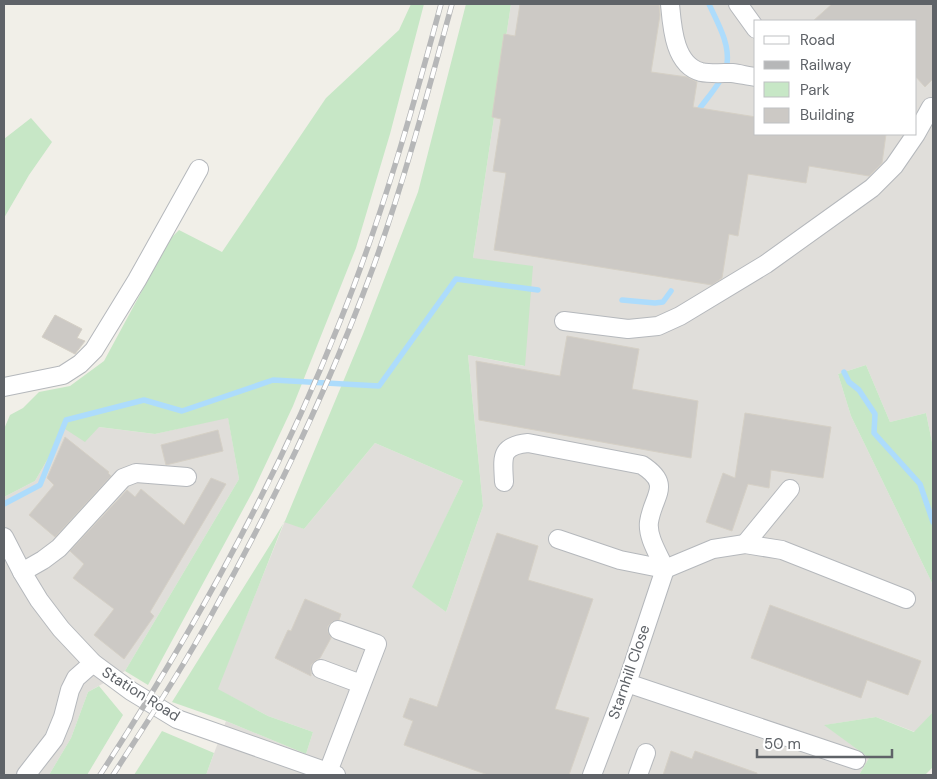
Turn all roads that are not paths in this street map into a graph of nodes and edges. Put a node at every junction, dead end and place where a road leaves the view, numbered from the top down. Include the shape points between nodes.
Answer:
1 (670, 4) edge
2 (738, 4) edge
3 (754, 26) edge
4 (754, 77) edge
5 (927, 106) edge
6 (917, 131) edge
7 (915, 135) edge
8 (199, 169) dead end
9 (564, 321) dead end
10 (4, 386) edge
11 (188, 477) dead end
12 (504, 482) dead end
13 (790, 489) dead end
14 (4, 537) edge
15 (558, 538) dead end
16 (745, 544) junction
17 (665, 569) junction
18 (22, 572) junction
19 (906, 600) dead end
20 (338, 630) dead end
21 (93, 663) junction
22 (321, 669) dead end
23 (627, 683) junction
24 (361, 684) junction
25 (646, 752) dead end
26 (856, 760) dead end
27 (332, 774) edge
28 (26, 775) edge
29 (592, 775) edge
30 (638, 775) edge

1 - 4 street via 678,50 690,67 701,72
2 - 3 street
5 - 6 street
7 - 9 street via 894,166 872,188 766,264 680,316 658,326 628,330
8 - 10 street via 94,350 63,375
11 - 18 street via 136,473 122,478 59,548
12 - 17 street via 503,459 507,449 515,444 528,443 642,465 652,471 659,487 649,523
13 - 16 street
14 - 18 street, Station Road
15 - 17 street via 620,560
16 - 17 street via 713,549
16 - 19 street via 782,550
17 - 23 street, Starnhill Close
18 - 21 street, Station Road via 62,630
20 - 24 street via 377,644
21 - 27 street, Station Road via 131,691 178,718
21 - 28 street via 76,678 54,740
22 - 24 street
23 - 26 street
23 - 29 street, Starnhill Close
24 - 27 street
25 - 30 street

